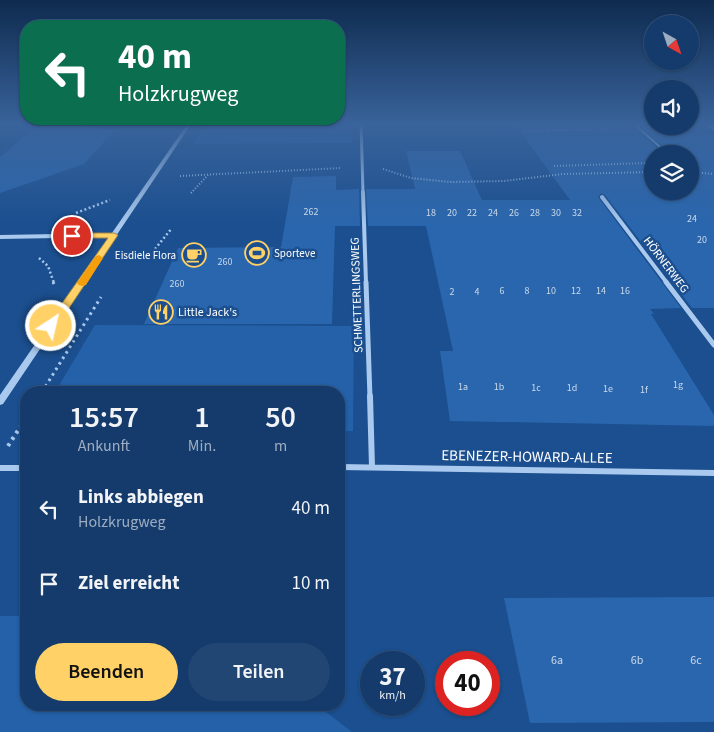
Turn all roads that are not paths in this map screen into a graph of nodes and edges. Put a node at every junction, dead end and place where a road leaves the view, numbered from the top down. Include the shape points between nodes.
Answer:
1 (167, 157) edge
2 (363, 157) edge
3 (602, 197) dead end
4 (114, 235) junction
5 (0, 236) edge
6 (714, 345) edge
7 (0, 402) edge
8 (345, 467) edge
9 (372, 467) junction
10 (0, 468) edge
11 (20, 468) edge
12 (714, 473) edge

1 - 4 street
2 - 9 street, SCHMETTERLINGSWEG
3 - 6 street, HÖRNERWEG
4 - 5 street
4 - 7 street
8 - 9 street, EBENEZER-HOWARD-ALLEE
9 - 12 street, EBENEZER-HOWARD-ALLEE
10 - 11 street

